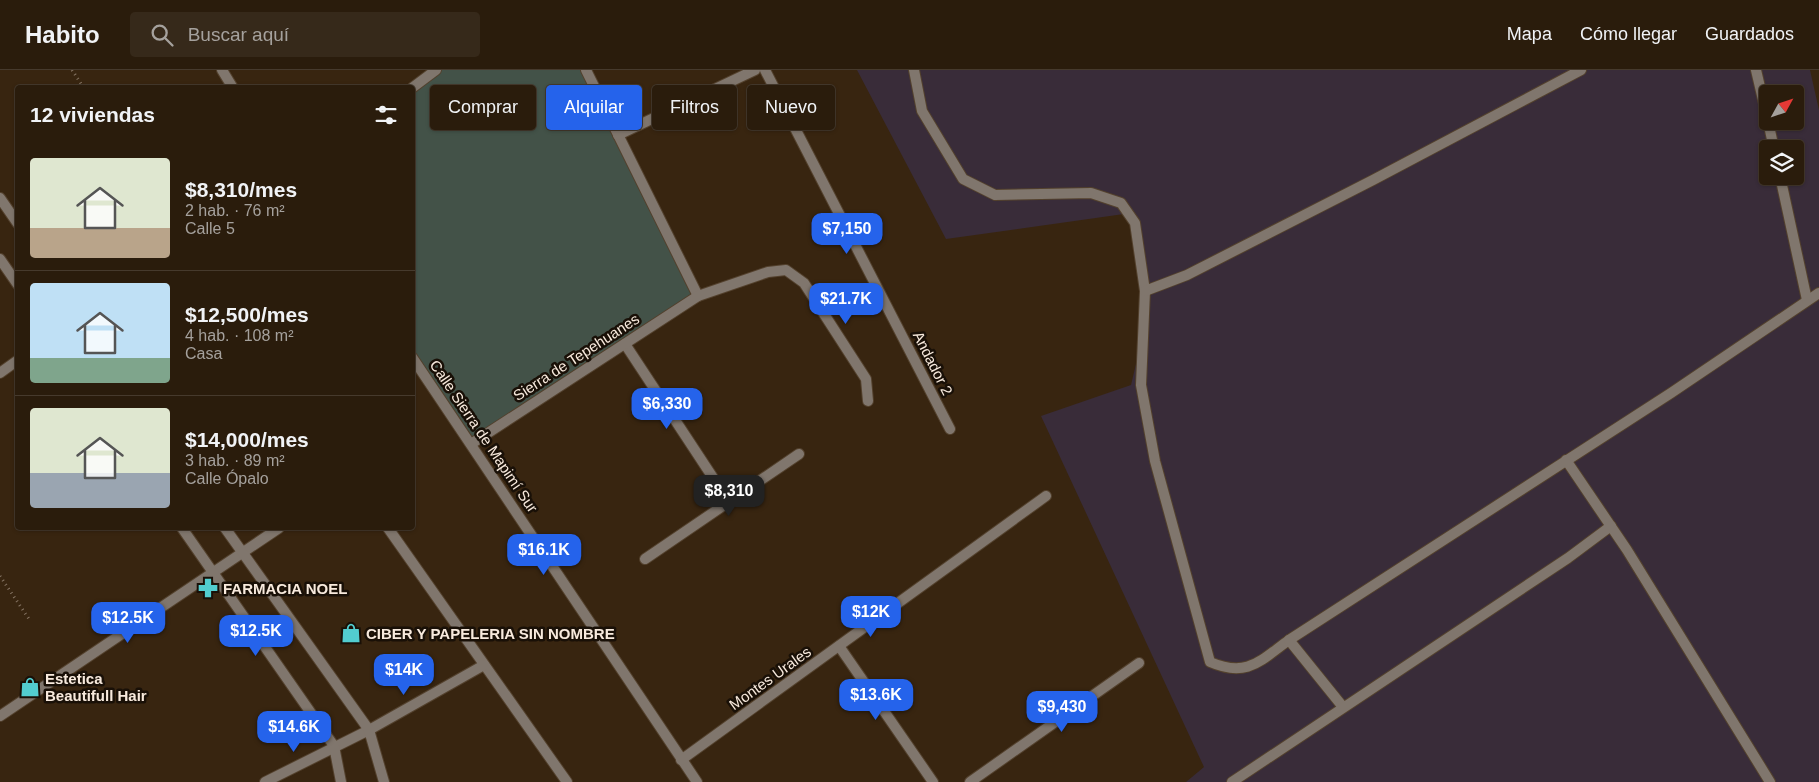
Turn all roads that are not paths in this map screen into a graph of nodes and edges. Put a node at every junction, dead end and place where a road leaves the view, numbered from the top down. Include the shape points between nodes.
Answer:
1 (222, 70) edge
2 (436, 70) edge
3 (586, 70) edge
4 (755, 70) edge
5 (765, 70) edge
6 (914, 70) edge
7 (1581, 70) edge
8 (1756, 70) edge
9 (231, 85) edge
10 (1760, 85) edge
11 (415, 86) edge
12 (618, 135) junction
13 (1782, 185) edge
14 (0, 198) edge
15 (15, 220) edge
16 (0, 259) edge
17 (15, 281) edge
18 (1145, 291) junction
19 (1819, 293) edge
20 (698, 296) junction
21 (1807, 300) junction
22 (625, 344) junction
23 (415, 360) edge
24 (15, 362) edge
25 (0, 373) edge
26 (868, 401) dead end
27 (950, 429) dead end
28 (471, 444) junction
29 (799, 454) dead end
30 (1566, 460) junction
31 (1046, 496) dead end
32 (729, 502) junction
33 (1611, 526) junction
34 (183, 530) edge
35 (227, 530) edge
36 (276, 530) edge
37 (389, 530) edge
38 (243, 552) junction
39 (645, 559) dead end
40 (212, 572) junction
41 (1289, 640) junction
42 (838, 646) junction
43 (1139, 663) dead end
44 (484, 665) junction
45 (1343, 707) junction
46 (0, 716) edge
47 (369, 730) junction
48 (334, 746) junction
49 (681, 760) junction
50 (265, 782) edge
51 (341, 782) edge
52 (384, 782) edge
53 (567, 782) edge
54 (696, 782) edge
55 (933, 782) edge
56 (970, 782) edge
57 (1232, 782) edge
58 (1770, 782) edge

1 - 9 street
2 - 11 street
3 - 12 street
4 - 12 street
5 - 27 street, Andador 2
6 - 18 street via 922,111 963,179 995,195 1091,193 1121,203 1135,223
7 - 18 street via 1187,275
8 - 10 street
12 - 20 street
13 - 21 street
14 - 15 street
16 - 17 street
18 - 41 street via 1141,385 1155,461 1210,662 1227,670 1252,667
19 - 21 street
20 - 22 street, Sierra de Tepehuanes
20 - 26 street, Sierra de Tepehuanes via 768,272 786,270 804,283 866,379
21 - 30 street
22 - 28 street, Sierra de Tepehuanes
22 - 32 street
23 - 28 street, Calle Sierra de Mapimí Sur
24 - 25 street
28 - 49 street, Calle Sierra de Mapimí Sur
29 - 32 street
30 - 33 street
30 - 41 street
31 - 42 street, Montes Urales
32 - 39 street
33 - 45 street
33 - 58 street
34 - 40 street
35 - 38 street
36 - 38 street
37 - 44 street
38 - 40 street
38 - 47 street
40 - 46 street
40 - 48 street
41 - 45 street
42 - 49 street, Montes Urales
42 - 55 street
43 - 56 street
44 - 47 street
44 - 53 street
45 - 57 street
47 - 48 street
47 - 52 street
48 - 50 street
48 - 51 street
49 - 54 street, Calle Sierra de Mapimí Sur

